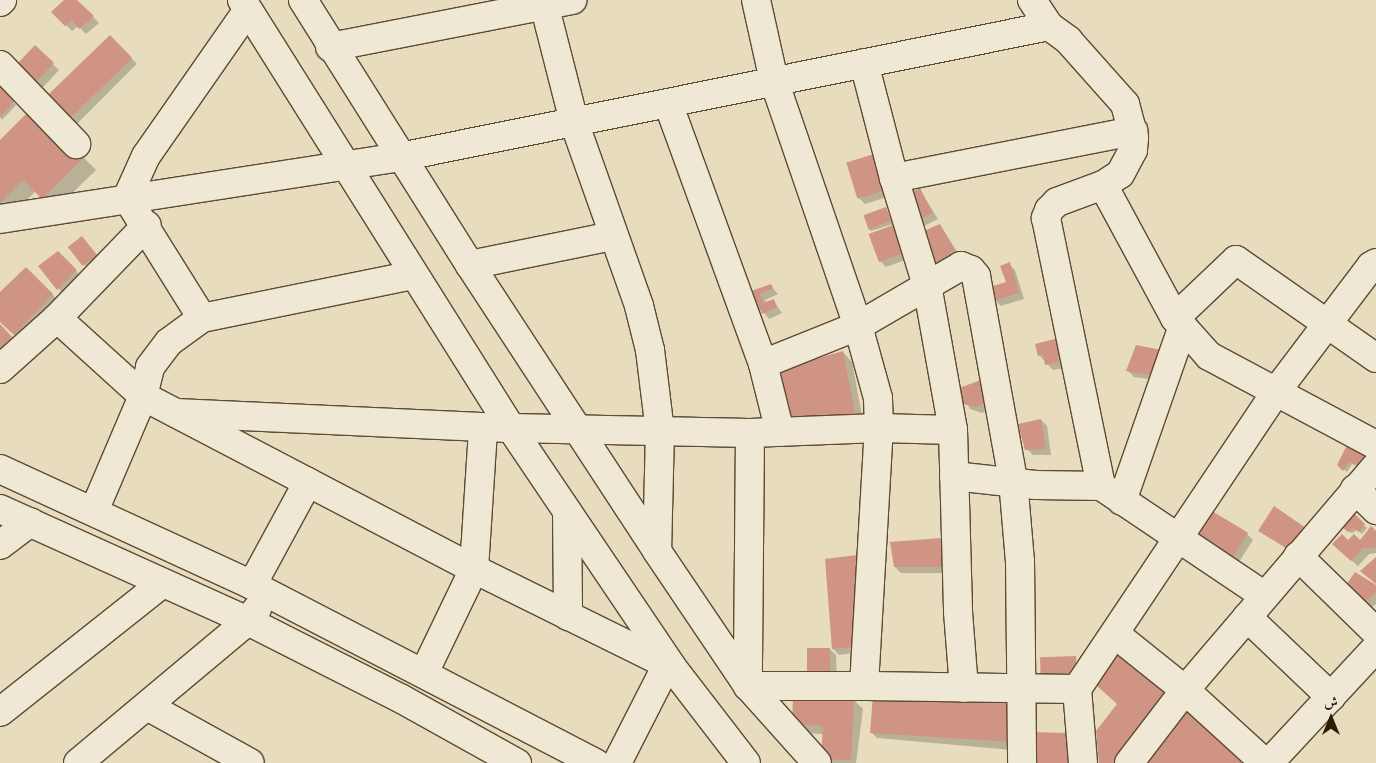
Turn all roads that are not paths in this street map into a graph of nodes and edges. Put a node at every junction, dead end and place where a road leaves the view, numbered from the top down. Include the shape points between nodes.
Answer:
1 (303, 0) edge
2 (572, 0) edge
3 (756, 0) edge
4 (1032, 0) edge
5 (543, 3) edge
6 (245, 5) edge
7 (1049, 26) junction
8 (330, 47) junction
9 (864, 63) junction
10 (0, 65) edge
11 (774, 81) junction
12 (668, 103) junction
13 (574, 122) junction
14 (1133, 131) junction
15 (76, 144) dead end
16 (400, 157) junction
17 (343, 165) junction
18 (894, 178) junction
19 (1103, 185) junction
20 (127, 198) junction
21 (0, 219) edge
22 (147, 225) junction
23 (612, 236) junction
24 (1376, 263) edge
25 (470, 265) junction
26 (413, 276) junction
27 (927, 285) junction
28 (57, 318) junction
29 (202, 318) junction
30 (1327, 322) junction
31 (1178, 323) junction
32 (858, 326) junction
33 (1376, 358) edge
34 (763, 364) junction
35 (0, 369) edge
36 (1275, 393) junction
37 (142, 396) junction
38 (176, 413) junction
39 (483, 428) junction
40 (511, 428) junction
41 (879, 428) junction
42 (578, 430) junction
43 (953, 430) junction
44 (660, 431) junction
45 (780, 432) junction
46 (750, 433) junction
47 (1376, 445) edge
48 (1376, 466) edge
49 (0, 469) edge
50 (954, 476) junction
51 (1013, 480) junction
52 (308, 482) junction
53 (1355, 489) junction
54 (1112, 493) junction
55 (0, 509) edge
56 (1376, 510) edge
57 (94, 511) junction
58 (567, 512) junction
59 (30, 522) junction
60 (1178, 539) junction
61 (0, 545) edge
62 (657, 551) junction
63 (1298, 556) junction
64 (474, 569) junction
65 (162, 583) junction
66 (260, 589) junction
67 (1264, 596) junction
68 (568, 616) junction
69 (1247, 617) junction
70 (248, 622) junction
71 (1376, 632) edge
72 (1115, 634) junction
73 (1376, 648) edge
74 (670, 666) junction
75 (424, 673) junction
76 (748, 686) junction
77 (864, 686) junction
78 (1023, 687) junction
79 (964, 688) junction
80 (1077, 690) junction
81 (1185, 690) junction
82 (1331, 697) junction
83 (149, 707) junction
84 (0, 712) edge
85 (78, 763) edge
86 (250, 763) edge
87 (517, 763) edge
88 (596, 763) edge
89 (617, 763) edge
90 (746, 763) edge
91 (817, 763) edge
92 (1022, 763) edge
93 (1083, 763) edge
94 (1128, 763) edge
95 (1267, 763) edge

1 - 8 street
2 - 5 street
3 - 11 street
4 - 7 street
5 - 8 street
5 - 13 street
6 - 17 street
6 - 20 street via 146,156
7 - 9 street
7 - 14 street via 1068,40 1125,104
8 - 16 street
9 - 11 street
9 - 18 street
10 - 15 street
11 - 12 street
11 - 32 street
12 - 13 street
12 - 34 street
13 - 16 street
13 - 23 street
14 - 18 street
14 - 19 street via 1133,150 1127,163 1120,174
16 - 17 street
16 - 25 street
17 - 20 street
17 - 26 street
18 - 27 street
19 - 31 street
19 - 54 street via 1057,202 1048,210 1046,218
20 - 21 street
20 - 22 street
22 - 28 street
22 - 29 street
23 - 25 street
23 - 44 street via 639,306 650,350
24 - 30 street
25 - 42 street
26 - 29 street
26 - 40 street
27 - 32 street
27 - 43 street
27 - 51 street via 961,266 976,276
28 - 35 street
28 - 37 street
29 - 37 street via 161,349 150,367
30 - 31 street via 1236,260
30 - 33 street
30 - 36 street
31 - 36 street via 1209,356
31 - 54 street
32 - 34 street
32 - 41 street via 878,398
34 - 45 street
36 - 47 street
36 - 60 street
37 - 38 street
37 - 57 street
38 - 39 street
38 - 52 street
39 - 40 street
39 - 64 street
40 - 42 street
40 - 58 street
41 - 43 street
41 - 45 street
41 - 77 street
42 - 44 street
42 - 62 street
43 - 50 street
44 - 46 street
44 - 62 street
45 - 46 street
46 - 76 street
48 - 53 street
49 - 57 street
50 - 51 street
50 - 79 street
51 - 54 street
51 - 78 street via 1020,561
52 - 64 street
52 - 66 street
53 - 56 street
53 - 63 street
54 - 60 street
55 - 59 street
57 - 66 street
58 - 68 street
58 - 74 street
59 - 61 street
59 - 65 street
60 - 67 street
60 - 72 street
62 - 76 street
63 - 67 street
63 - 71 street
64 - 68 street
64 - 75 street
65 - 70 street
65 - 84 street
66 - 70 street
66 - 75 street
67 - 69 street
68 - 74 street
69 - 81 street
69 - 82 street
70 - 83 street
70 - 87 street via 400,698
72 - 80 street
72 - 81 street
73 - 82 street
74 - 89 street
74 - 90 street
75 - 88 street
76 - 77 street
76 - 91 street
77 - 79 street
78 - 79 street
78 - 80 street
78 - 92 street
80 - 93 street
81 - 94 street
81 - 95 street
82 - 95 street
83 - 85 street
83 - 86 street

